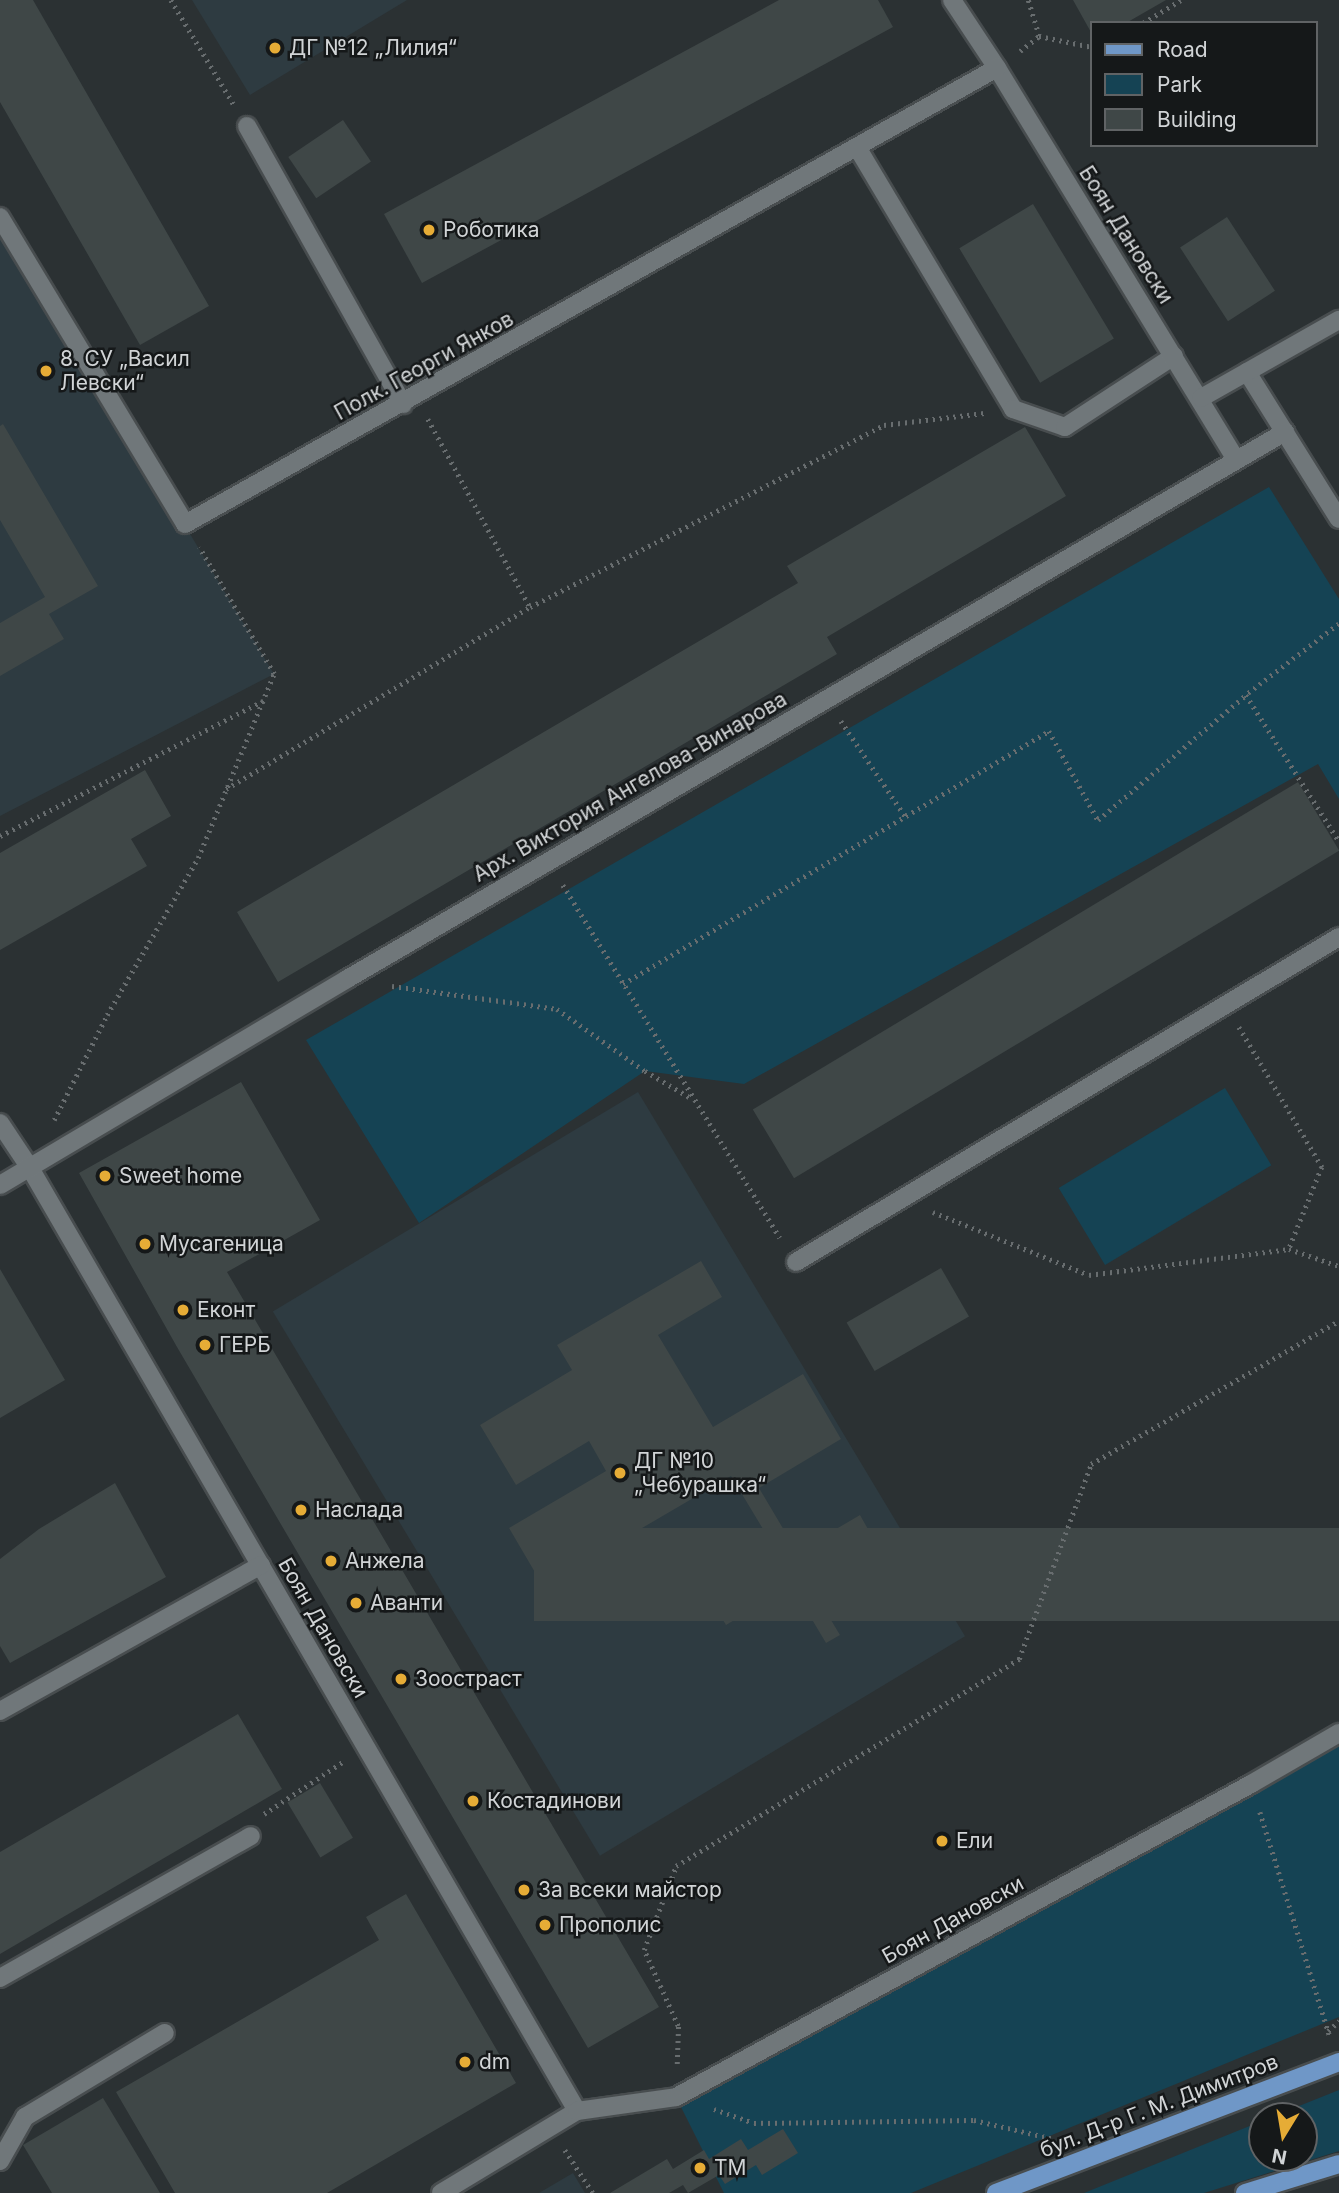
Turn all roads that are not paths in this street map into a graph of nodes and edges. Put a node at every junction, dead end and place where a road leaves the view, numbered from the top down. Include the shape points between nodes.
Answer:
1 (952, 0) edge
2 (997, 68) junction
3 (247, 126) road end
4 (857, 147) junction
5 (0, 217) edge
6 (1339, 320) edge
7 (1174, 356) junction
8 (1247, 372) junction
9 (1200, 398) junction
10 (409, 400) junction
11 (1285, 432) junction
12 (1236, 460) junction
13 (1339, 519) edge
14 (1339, 937) edge
15 (0, 1123) edge
16 (30, 1168) junction
17 (0, 1185) edge
18 (796, 1262) road end
19 (261, 1565) junction
20 (0, 1711) edge
21 (1339, 1733) edge
22 (251, 1836) road end
23 (0, 1978) edge
24 (166, 2033) dead end
25 (1339, 2063) edge
26 (577, 2111) junction
27 (0, 2161) edge
28 (1339, 2164) edge
29 (1290, 2186) edge
30 (441, 2193) edge
31 (996, 2193) edge
32 (1245, 2193) edge

1 - 2 street, Боян Дановски
2 - 4 street, Полк. Георги Янков
2 - 7 street, Боян Дановски
3 - 10 street
4 - 7 street via 1013,409 1065,427
4 - 10 street, Полк. Георги Янков
5 - 10 street, Полк. Георги Янков via 185,524
6 - 8 street
7 - 9 street, Боян Дановски
8 - 9 street
8 - 11 street
9 - 12 street, Боян Дановски
11 - 12 street, Арх. Виктория Ангелова-Винарова
11 - 13 street
12 - 16 street, Арх. Виктория Ангелова-Винарова
14 - 18 street
15 - 16 street, Боян Дановски
16 - 17 street, Арх. Виктория Ангелова-Винарова
16 - 19 street, Боян Дановски
19 - 20 street
19 - 26 street, Боян Дановски
21 - 26 street, Боян Дановски via 677,2097
22 - 23 street
24 - 27 street via 25,2117
25 - 31 main road, бул. Д-р Г. М. Димитров
26 - 30 street, Боян Дановски
28 - 29 main road
29 - 32 main road

